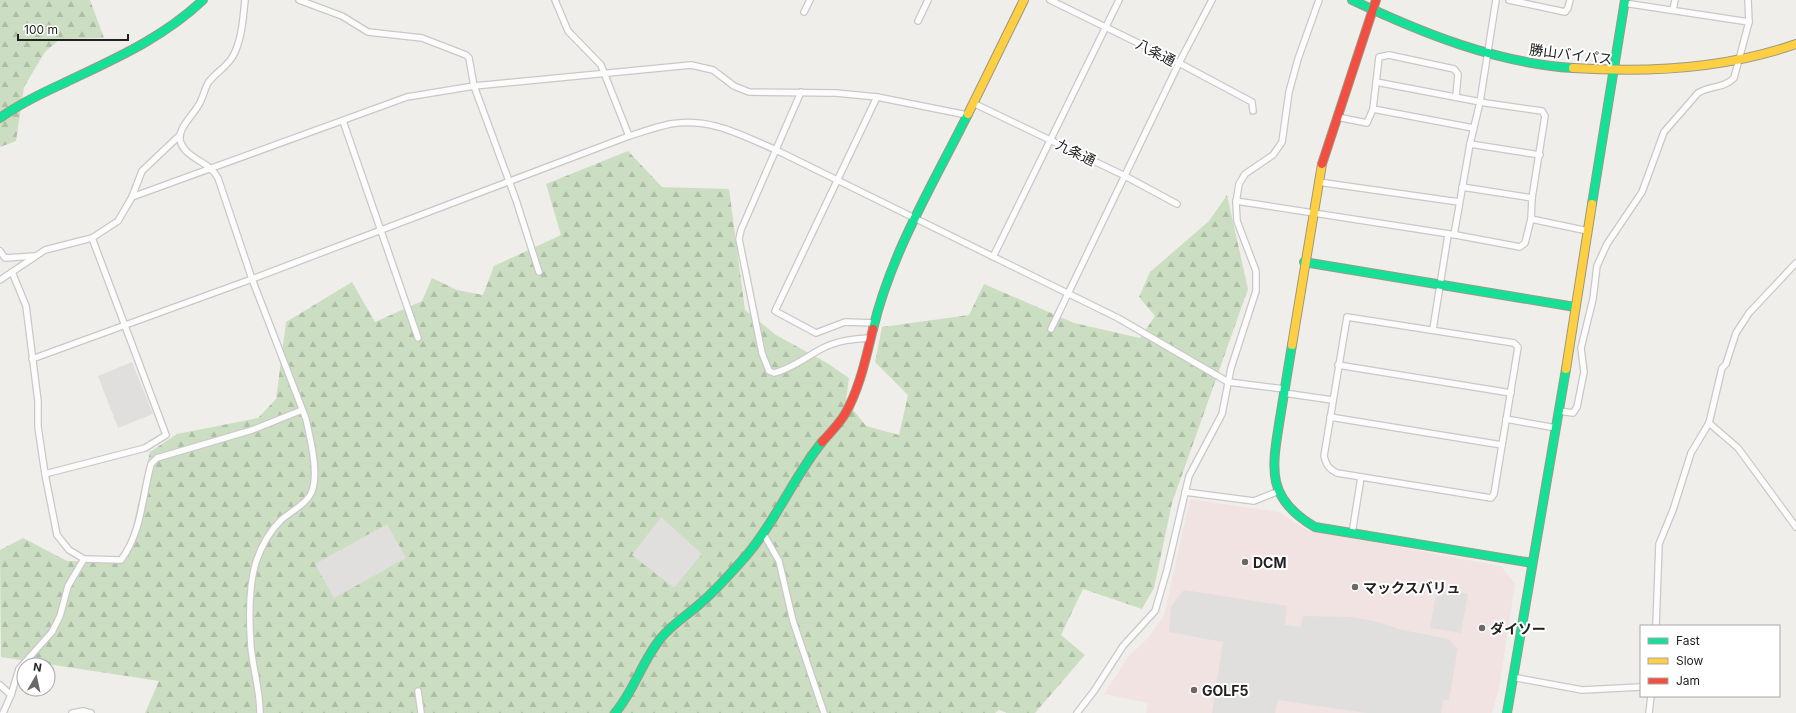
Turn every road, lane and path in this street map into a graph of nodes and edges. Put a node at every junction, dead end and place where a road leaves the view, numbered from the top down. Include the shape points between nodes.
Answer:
1 (203, 0) edge
2 (245, 0) edge
3 (299, 0) edge
4 (555, 0) edge
5 (810, 0) edge
6 (928, 0) edge
7 (1024, 0) edge
8 (1050, 0) edge
9 (1119, 0) edge
10 (1212, 0) edge
11 (1319, 0) edge
12 (1352, 0) edge
13 (1376, 0) edge
14 (1496, 0) edge
15 (1509, 0) edge
16 (1570, 0) edge
17 (1674, 0) edge
18 (1748, 0) edge
19 (1624, 2) edge
20 (1373, 10) junction
21 (1673, 10) junction
22 (804, 12) dead end
23 (918, 21) dead end
24 (1749, 22) junction
25 (1106, 26) junction
26 (1796, 44) edge
27 (1487, 53) junction
28 (1739, 60) junction
29 (1179, 64) junction
30 (1614, 72) junction
31 (604, 74) junction
32 (1376, 82) junction
33 (474, 86) junction
34 (801, 92) junction
35 (877, 97) junction
36 (1456, 97) junction
37 (1480, 102) junction
38 (973, 103) junction
39 (1373, 109) junction
40 (1253, 111) dead end
41 (967, 115) junction
42 (1337, 117) junction
43 (0, 118) edge
44 (343, 121) junction
45 (1473, 128) junction
46 (180, 135) junction
47 (629, 136) junction
48 (1051, 140) junction
49 (1470, 144) junction
50 (776, 150) junction
51 (1540, 155) junction
52 (213, 168) junction
53 (1125, 176) junction
54 (509, 181) junction
55 (839, 182) junction
56 (1318, 182) junction
57 (1462, 187) junction
58 (132, 197) junction
59 (1532, 198) junction
60 (1236, 201) junction
61 (1459, 202) junction
62 (1177, 204) dead end
63 (1312, 213) junction
64 (915, 219) junction
65 (1531, 219) junction
66 (381, 230) junction
67 (1588, 231) junction
68 (1451, 235) junction
69 (92, 238) junction
70 (0, 252) edge
71 (38, 255) junction
72 (993, 257) junction
73 (1304, 262) junction
74 (1796, 264) edge
75 (12, 272) junction
76 (539, 272) dead end
77 (252, 279) junction
78 (0, 280) edge
79 (1441, 284) junction
80 (1069, 294) junction
81 (1575, 306) junction
82 (875, 323) junction
83 (125, 324) junction
84 (1051, 329) dead end
85 (1433, 329) junction
86 (418, 338) dead end
87 (871, 338) junction
88 (32, 359) junction
89 (1338, 364) junction
90 (1228, 382) junction
91 (1284, 391) junction
92 (1511, 393) junction
93 (1332, 400) junction
94 (302, 410) junction
95 (1559, 411) junction
96 (1330, 417) junction
97 (1506, 419) junction
98 (1709, 423) junction
99 (1556, 428) junction
100 (1502, 446) junction
101 (45, 474) junction
102 (1361, 477) junction
103 (1279, 491) junction
104 (1186, 492) junction
105 (1796, 526) edge
106 (763, 534) junction
107 (1352, 534) junction
108 (84, 559) junction
109 (1532, 564) junction
110 (1656, 625) edge
111 (1512, 677) junction
112 (0, 685) edge
113 (1640, 687) edge
114 (418, 691) dead end
115 (11, 695) junction
116 (1651, 697) edge
117 (3, 713) edge
118 (72, 713) edge
119 (91, 713) edge
120 (260, 713) edge
121 (421, 713) edge
122 (615, 713) edge
123 (824, 713) edge
124 (1077, 713) edge
125 (1507, 713) edge
126 (1648, 713) edge

1 - 43 street via 187,17 152,41 34,97
2 - 46 street via 234,55 208,83 199,105
3 - 33 street via 342,16 368,32 422,38 466,55 469,58
4 - 31 street via 568,31 601,65
5 - 22 street
6 - 23 street
7 - 38 street
8 - 25 street, 八条通
9 - 25 street
10 - 29 street
11 - 60 street via 1289,92 1282,142 1272,155 1245,174 1239,184
12 - 20 street, 勝山バイパス
13 - 20 street
14 - 27 street
15 - 16 street via 1565,12
17 - 21 street
18 - 24 street
19 - 21 street
19 - 30 street
20 - 27 street, 勝山バイパス via 1450,42
20 - 42 street
21 - 24 street
24 - 28 street
25 - 29 street, 八条通
25 - 48 street
26 - 28 street, 勝山バイパス via 1779,51
27 - 30 street, 勝山バイパス via 1533,63
27 - 37 street
28 - 30 street, 勝山バイパス via 1692,67
28 - 95 street via 1734,78 1727,85 1698,93 1664,132 1642,192 1607,244 1597,266 1593,299 1581,348 1584,372 1577,406 1573,413
29 - 40 street, 八条通 via 1252,102
29 - 53 street
30 - 67 street
31 - 33 street
31 - 34 street via 692,65 713,70 734,86 749,92
31 - 47 street
32 - 36 street
32 - 36 street via 1379,57 1390,56 1454,69 1458,74
32 - 39 street
33 - 44 street via 407,97
33 - 54 street
34 - 35 street
34 - 50 street
35 - 41 street
35 - 55 street
36 - 37 street
37 - 45 street
37 - 51 street via 1542,111 1546,116
38 - 41 street
38 - 48 street, 九条通
39 - 42 street via 1366,123
39 - 45 street
41 - 64 street
42 - 56 street
44 - 52 street
44 - 66 street
45 - 49 street
46 - 52 street via 181,143 191,155
46 - 58 street via 142,171
47 - 50 street via 670,124 693,122 731,129
47 - 54 street
48 - 53 street, 九条通
48 - 72 street
49 - 51 street
49 - 57 street
50 - 55 street
50 - 87 street via 738,239 762,353 769,371 774,374 836,342
51 - 59 street
52 - 58 street
52 - 77 street
53 - 62 street, 九条通
53 - 80 street
54 - 66 street
54 - 76 street
55 - 64 street
55 - 82 street via 775,311 816,332 845,322
56 - 61 street
56 - 63 street
57 - 59 street
57 - 61 street
58 - 69 street via 118,221
59 - 65 street
60 - 63 street
60 - 90 street via 1237,221 1256,271 1256,291
61 - 68 street
63 - 68 street
63 - 73 street
64 - 72 street
64 - 82 street via 891,268
65 - 67 street
65 - 68 street via 1525,243 1520,247
66 - 77 street
66 - 86 street
67 - 81 street
68 - 79 street
69 - 71 street via 45,250
69 - 83 street
70 - 71 street via 5,258
71 - 75 street
72 - 80 street
73 - 79 street
73 - 91 street
74 - 98 street via 1749,313 1736,333 1726,364 1722,368
75 - 78 street
75 - 88 street via 26,306
77 - 83 street
77 - 94 street
79 - 81 street
79 - 85 street
80 - 84 street
80 - 90 street via 1118,318
81 - 95 street
82 - 87 street
83 - 88 street
83 - 101 street via 166,435 145,448
85 - 89 street via 1347,317
85 - 92 street via 1514,343 1518,347
87 - 106 street via 853,398 845,414 810,457
88 - 101 street
89 - 92 street
89 - 93 street
90 - 91 street
90 - 104 street via 1222,414 1189,476
91 - 93 street
91 - 103 street via 1273,462
92 - 97 street
93 - 96 street
94 - 108 street via 252,430 157,458 151,464 139,522 129,550 121,560
94 - 120 street via 310,439 314,476 312,492 280,521 266,540 256,562 251,585 251,647
95 - 99 street
96 - 100 street
96 - 102 street via 1325,464 1338,473
97 - 99 street
97 - 100 street
98 - 105 street via 1738,448
98 - 110 street via 1691,453 1659,544
99 - 109 street
100 - 102 street via 1494,494 1491,498
101 - 108 street via 57,535 69,550
102 - 107 street
103 - 104 street via 1254,501
103 - 107 street via 1288,508 1299,518 1315,527
104 - 124 street via 1155,611 1123,646
106 - 122 street via 703,602 661,637
106 - 123 street via 779,561 793,622
107 - 109 street
108 - 115 street via 68,586 60,616 52,632 19,669
109 - 111 street
111 - 113 street via 1582,690
111 - 125 street
112 - 115 street
114 - 121 street
115 - 117 street
116 - 126 street
118 - 119 street

